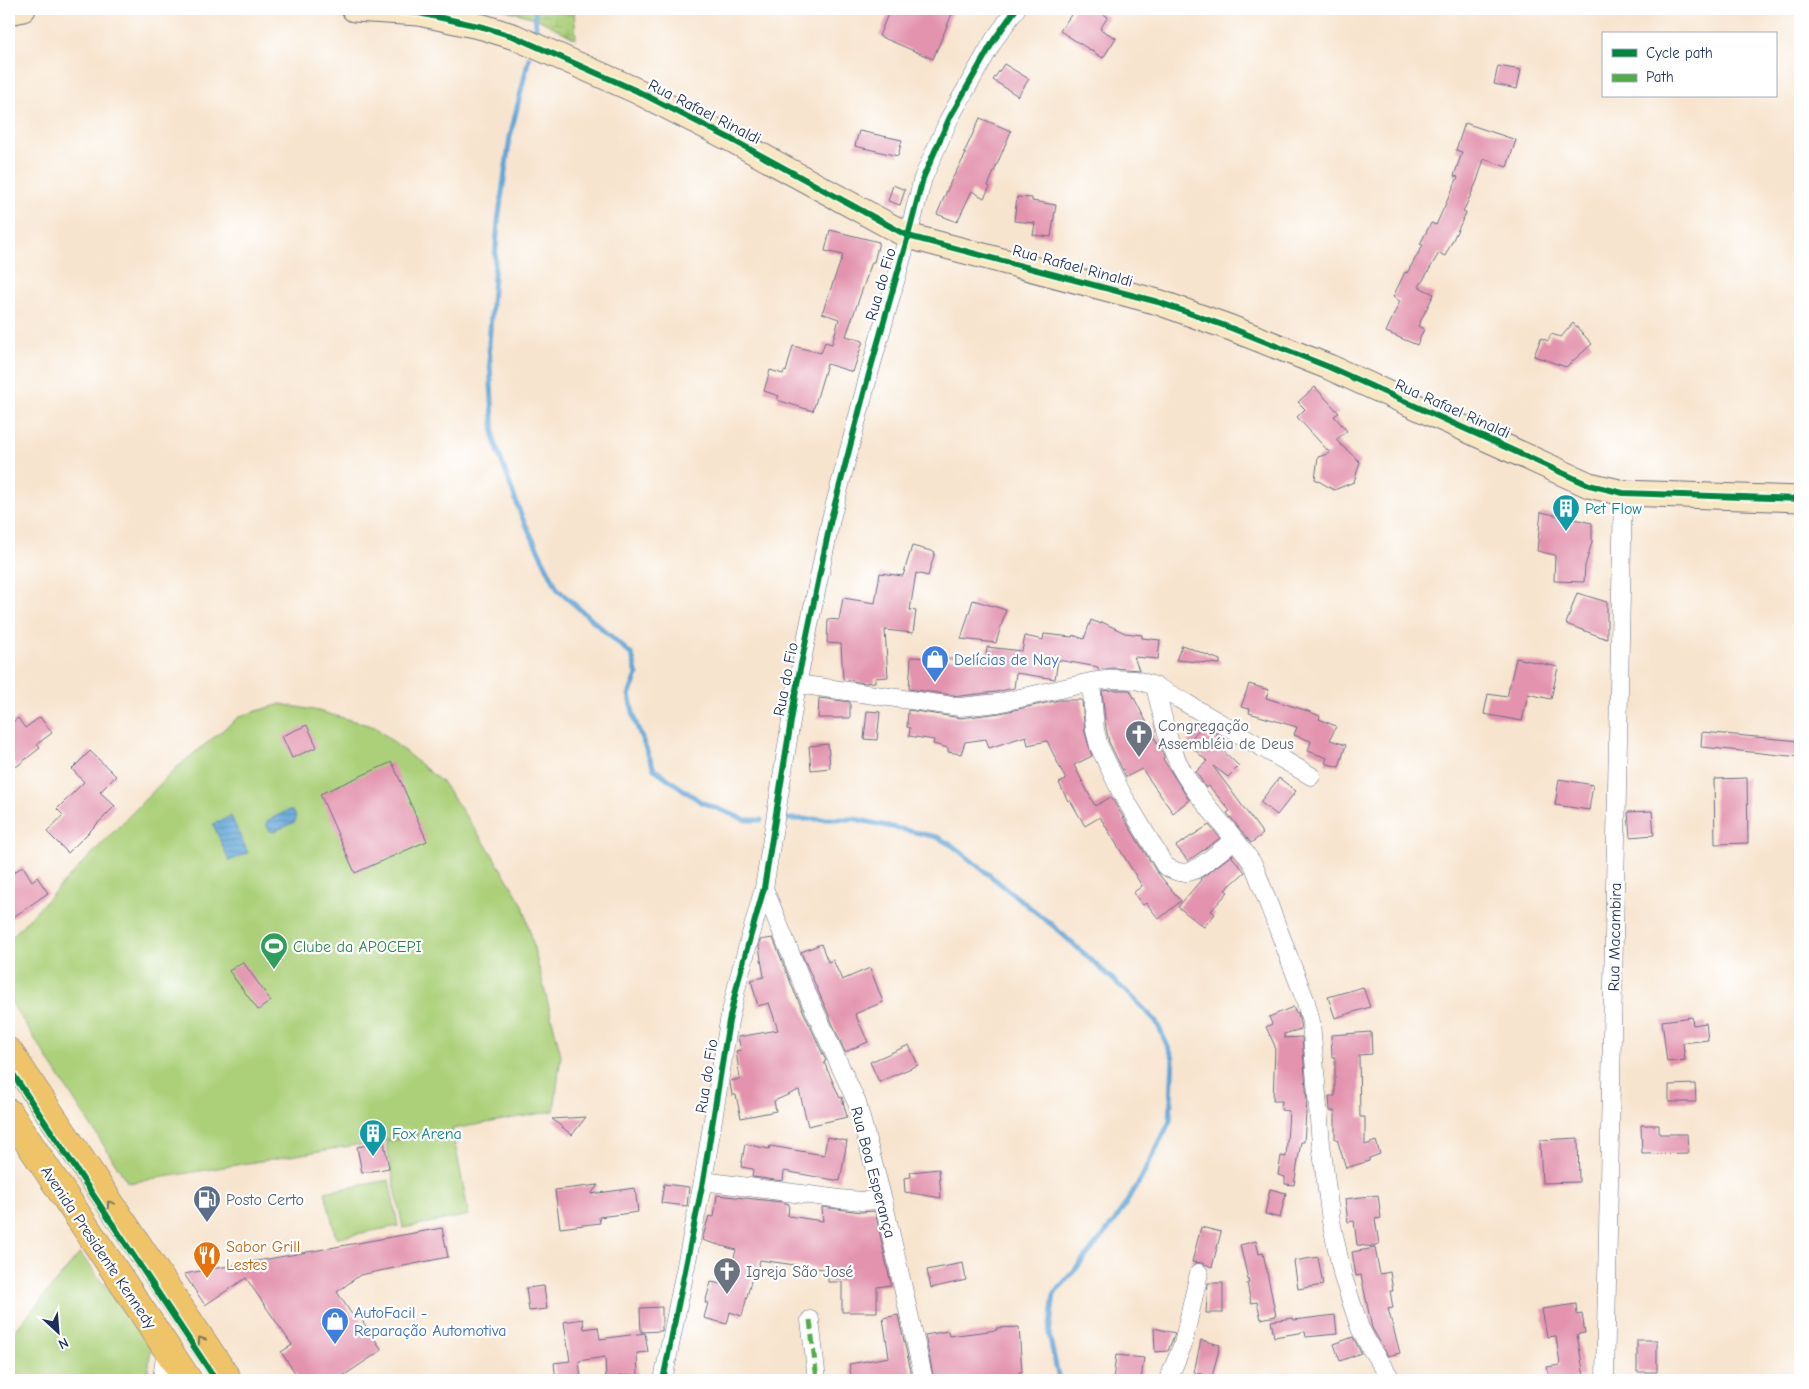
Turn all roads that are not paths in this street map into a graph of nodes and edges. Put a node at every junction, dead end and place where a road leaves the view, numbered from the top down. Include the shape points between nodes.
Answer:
1 (23, 9) edge
2 (354, 9) edge
3 (1016, 9) edge
4 (9, 12) edge
5 (908, 236) junction
6 (1623, 493) junction
7 (1800, 499) edge
8 (1091, 682) junction
9 (797, 684) junction
10 (1155, 686) junction
11 (1311, 776) dead end
12 (1234, 840) junction
13 (764, 888) junction
14 (9, 1052) edge
15 (9, 1113) edge
16 (704, 1181) junction
17 (883, 1200) junction
18 (1199, 1273) dead end
19 (810, 1320) dead end
20 (166, 1346) junction
21 (162, 1380) edge
22 (188, 1380) edge
23 (228, 1380) edge
24 (663, 1380) edge
25 (818, 1380) edge
26 (924, 1380) edge
27 (1168, 1380) edge
28 (1392, 1380) edge
29 (1605, 1380) edge

1 - 4 street
2 - 5 street, Rua Rafael Rinaldi via 419,13 484,27 523,40 712,130
3 - 5 street, Rua do Fio via 994,40 950,117 923,178
5 - 6 street, Rua Rafael Rinaldi via 1197,315 1329,367 1589,485
5 - 9 street, Rua do Fio via 831,519
6 - 7 street, Rua Rafael Rinaldi
6 - 29 street, Rua Macambira
8 - 9 street via 998,703 960,707
8 - 10 street via 1136,680
8 - 12 street via 1099,746 1121,792 1165,866 1174,872 1192,871
9 - 13 street, Rua do Fio
10 - 11 street
10 - 12 street via 1176,758 1188,780
12 - 28 street via 1254,866 1306,1002 1314,1042 1321,1144 1331,1221 1343,1277 1351,1305 1371,1350
13 - 16 street, Rua do Fio via 729,1021
13 - 17 street, Rua Boa Esperança via 862,1118
23 -> 14 main road, Avenida Presidente Kennedy
15 - 20 main road, Avenida Presidente Kennedy
16 - 17 street via 840,1199
16 - 24 street, Rua do Fio
17 - 26 street, Rua Boa Esperança
18 - 27 street via 1183,1344
19 - 25 street
20 - 21 street
20 - 22 main road, Avenida Presidente Kennedy

